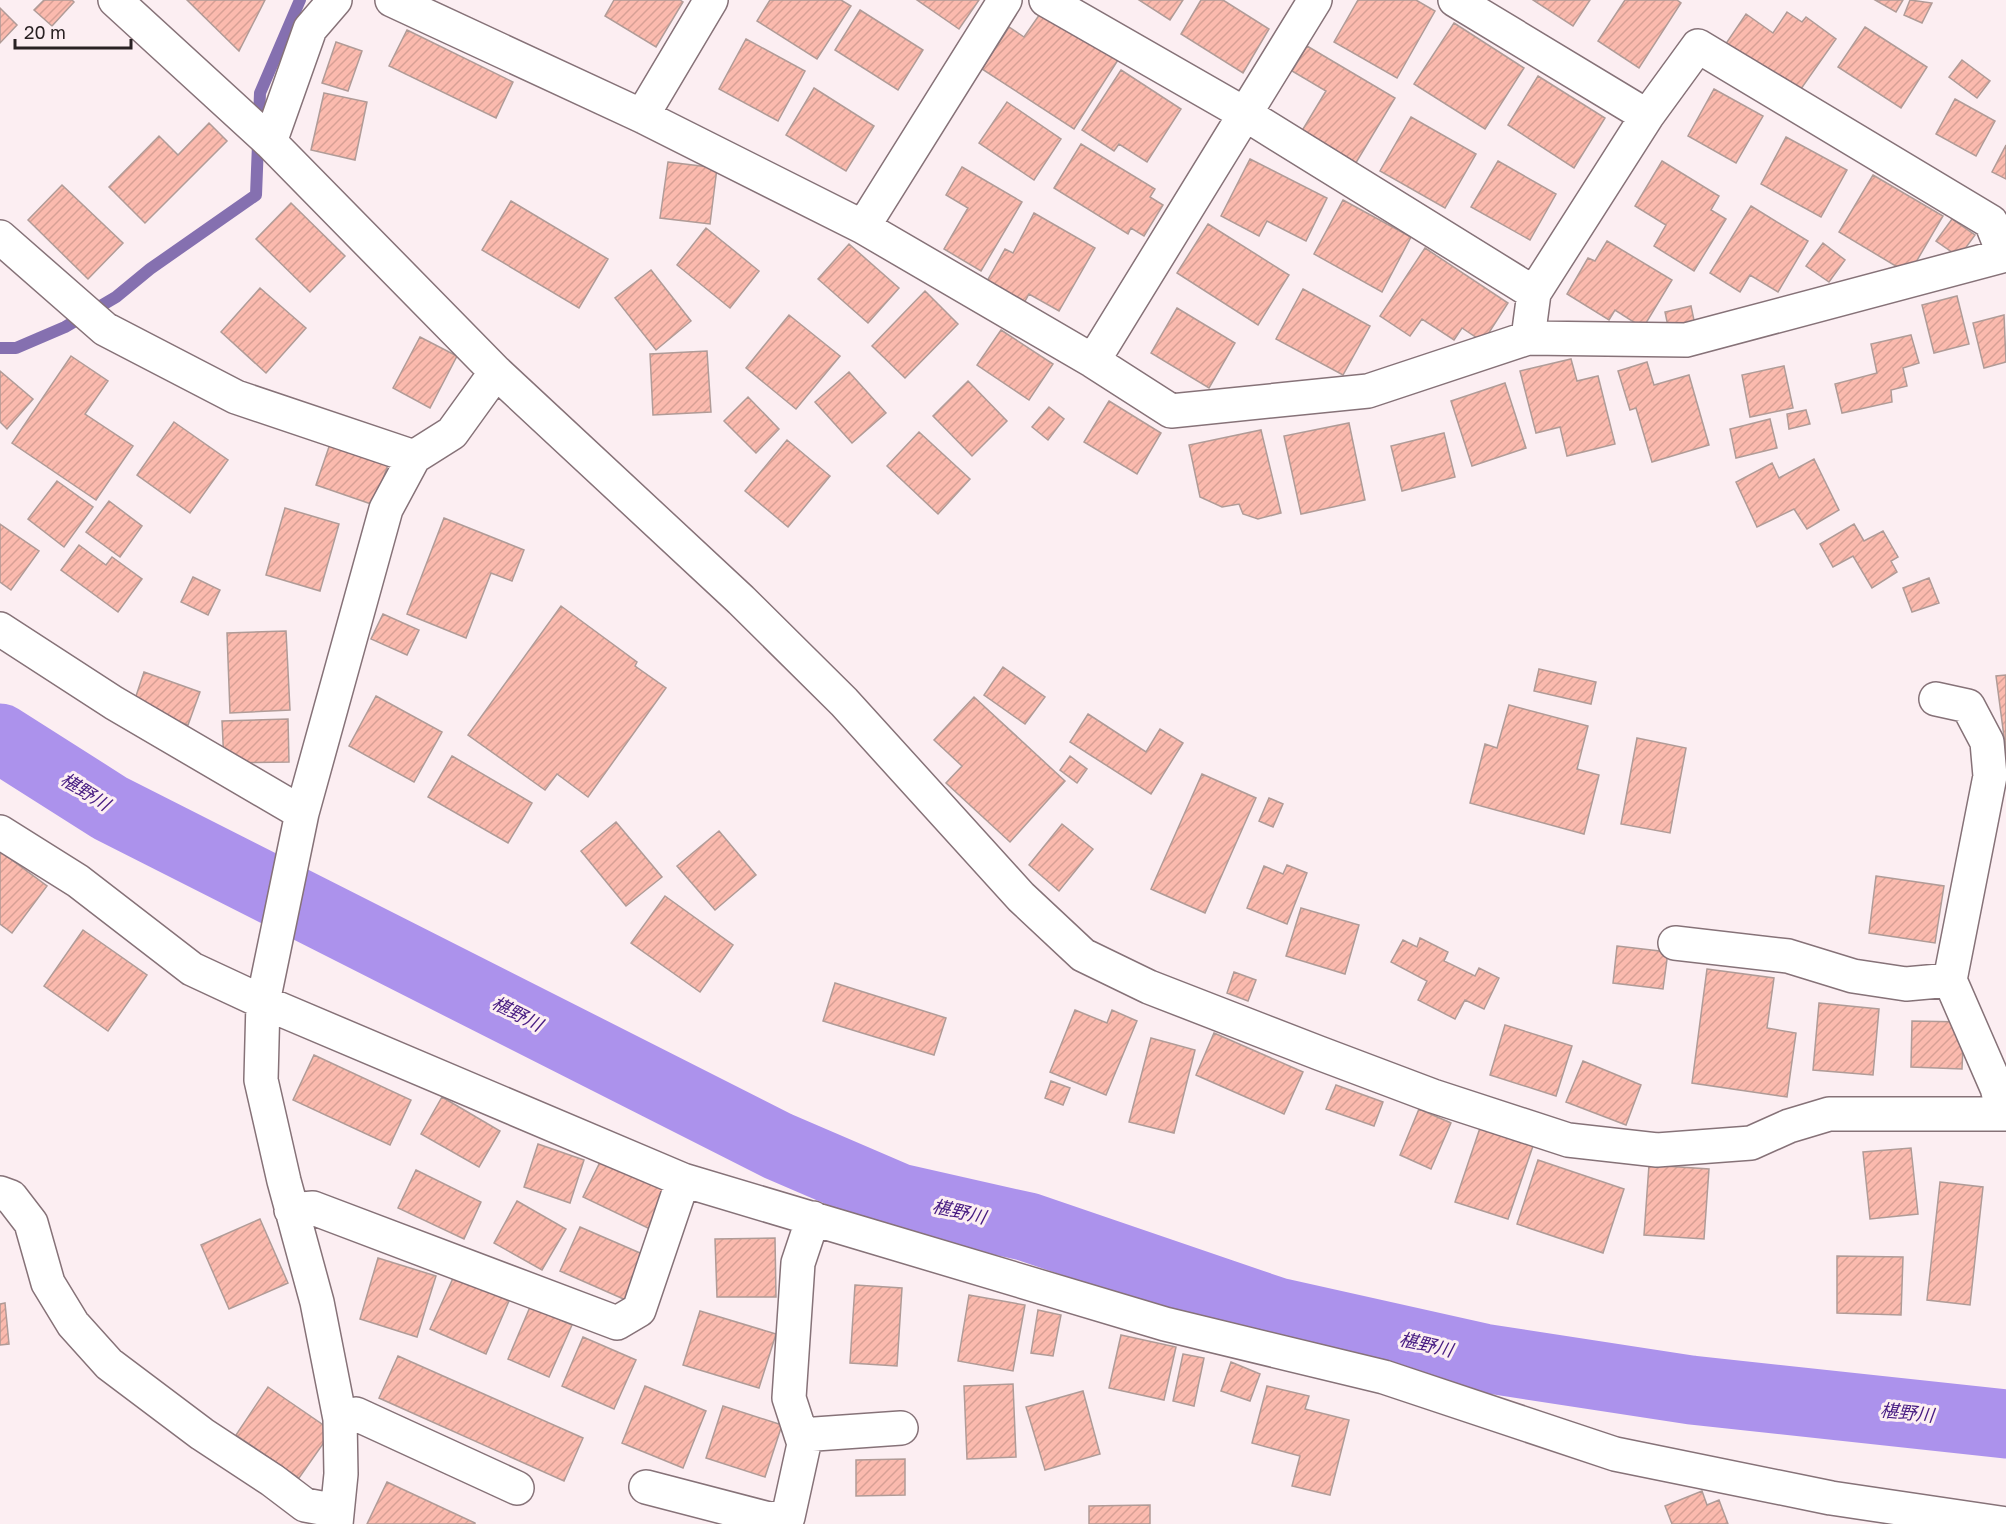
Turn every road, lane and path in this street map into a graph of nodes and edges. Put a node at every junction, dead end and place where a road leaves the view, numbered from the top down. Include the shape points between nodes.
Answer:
1 (115, 0) edge
2 (335, 0) edge
3 (392, 0) edge
4 (711, 0) edge
5 (1005, 0) edge
6 (1046, 0) edge
7 (1315, 0) edge
8 (1455, 0) edge
9 (1245, 114) junction
10 (642, 116) junction
11 (1647, 116) junction
12 (270, 142) junction
13 (863, 227) junction
14 (0, 237) edge
15 (2005, 255) edge
16 (1534, 293) junction
17 (1528, 338) junction
18 (1093, 361) junction
19 (496, 372) junction
20 (414, 457) junction
21 (0, 629) edge
22 (1936, 699) dead end
23 (300, 821) junction
24 (0, 832) edge
25 (1675, 943) dead end
26 (1950, 980) junction
27 (266, 987) junction
28 (2005, 1114) edge
29 (683, 1180) junction
30 (0, 1193) edge
31 (291, 1210) junction
32 (813, 1218) junction
33 (340, 1419) junction
34 (902, 1428) dead end
35 (801, 1435) junction
36 (517, 1488) dead end
37 (646, 1488) dead end
38 (336, 1517) edge
39 (2006, 1524) edge

1 - 12 street
2 - 12 street via 310,29
3 - 10 street
4 - 10 street
5 - 13 street
6 - 9 street
7 - 9 street
8 - 11 street
9 - 16 street
9 - 18 street
10 - 13 street
11 - 15 street via 1698,46 1991,222
11 - 16 street
12 - 19 street
13 - 18 street
14 - 20 street via 105,329 236,397
15 - 17 street via 1686,340
16 - 17 street
17 - 18 street via 1368,391 1172,411
19 - 20 street via 452,433
19 - 28 street via 836,694 1022,897 1083,956 1149,987 1329,1057 1568,1140 1657,1150 1751,1143 1829,1114
20 - 23 street via 386,509
21 - 23 street
22 - 26 street via 1968,706 1987,742 1990,776
23 - 27 street
24 - 27 street via 78,881 192,969
25 - 26 street via 1788,956 1853,976 1906,984
26 - 28 street
27 - 29 street
27 - 31 street via 261,1080
29 - 31 street via 639,1310 617,1323 313,1208
29 - 32 street
30 - 38 street via 10,1197 31,1223 48,1283 73,1324 109,1364 305,1505
31 - 33 street via 316,1302
32 - 35 street via 798,1263 789,1398
32 - 39 street via 1165,1324 1384,1377 1615,1454 1831,1498
33 - 36 street via 356,1414
33 - 38 street via 341,1474
34 - 35 street
35 - 37 street via 804,1444 788,1517 768,1519

